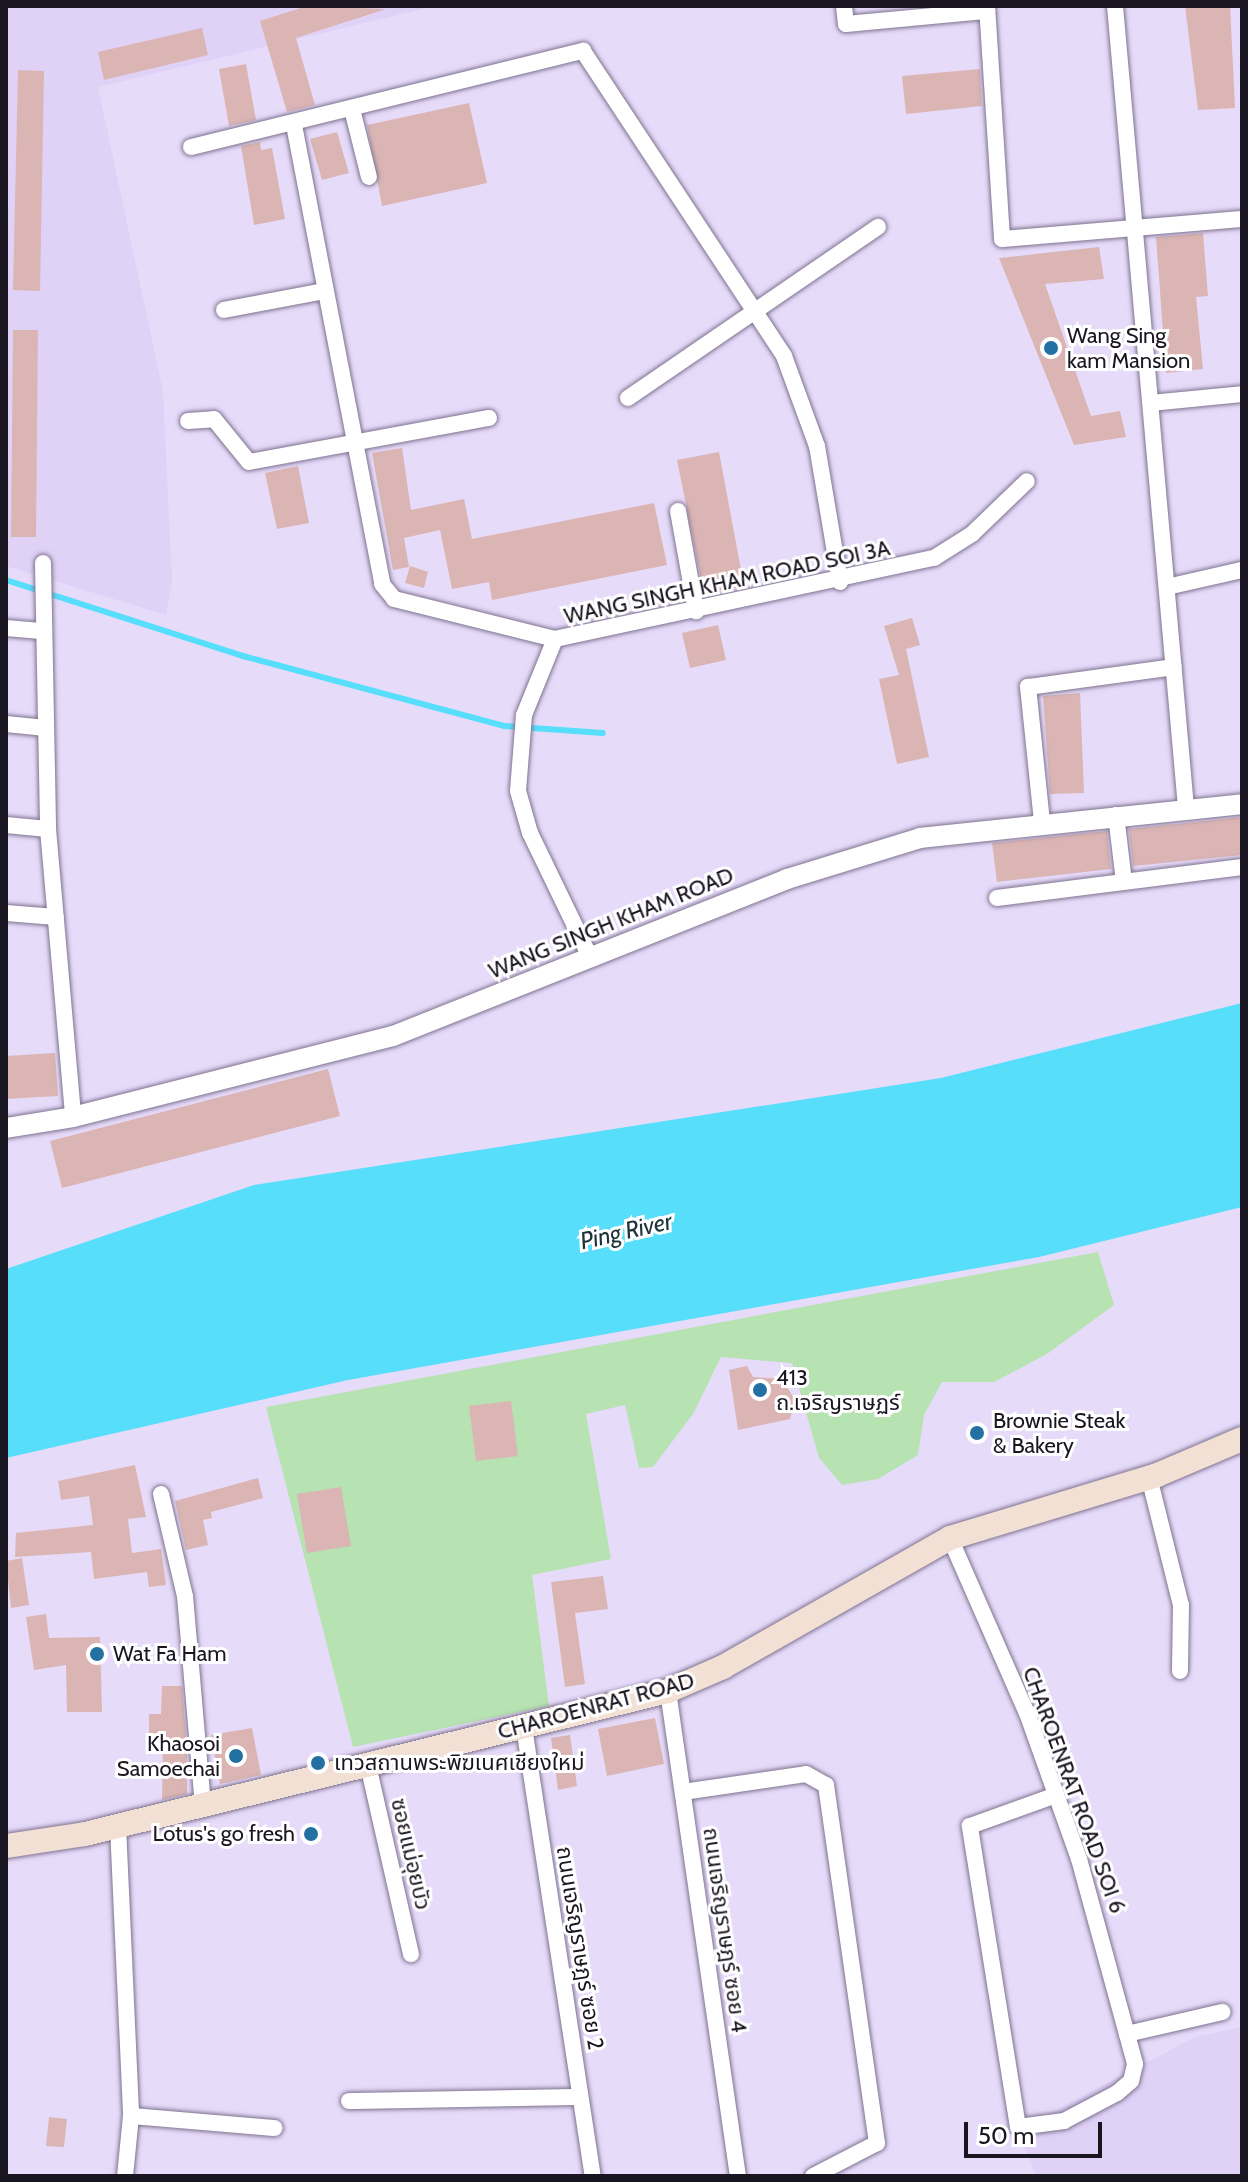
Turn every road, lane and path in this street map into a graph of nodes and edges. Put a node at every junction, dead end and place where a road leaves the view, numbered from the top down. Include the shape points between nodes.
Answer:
1 (844, 6) edge
2 (1115, 6) edge
3 (987, 8) edge
4 (352, 109) junction
5 (294, 125) junction
6 (191, 147) dead end
7 (369, 177) dead end
8 (1242, 219) edge
9 (878, 227) dead end
10 (1133, 228) junction
11 (325, 291) junction
12 (224, 310) dead end
13 (755, 315) junction
14 (1242, 394) edge
15 (628, 398) dead end
16 (1151, 403) junction
17 (489, 418) dead end
18 (188, 421) dead end
19 (353, 440) junction
20 (1027, 481) dead end
21 (678, 511) dead end
22 (43, 563) dead end
23 (1242, 570) edge
24 (840, 582) junction
25 (1167, 587) junction
26 (696, 611) junction
27 (6, 628) edge
28 (44, 631) junction
29 (555, 639) junction
30 (1174, 667) junction
31 (6, 724) edge
32 (46, 728) junction
33 (1242, 804) edge
34 (1186, 808) junction
35 (1116, 815) junction
36 (1042, 822) junction
37 (6, 825) edge
38 (48, 829) junction
39 (1242, 867) edge
40 (1124, 882) junction
41 (997, 898) dead end
42 (6, 913) edge
43 (56, 917) junction
44 (590, 957) junction
45 (73, 1117) junction
46 (6, 1128) edge
47 (1242, 1439) edge
48 (1149, 1477) junction
49 (161, 1494) dead end
50 (950, 1538) junction
51 (1180, 1671) dead end
52 (668, 1691) junction
53 (524, 1727) junction
54 (368, 1765) junction
55 (683, 1792) junction
56 (1056, 1795) junction
57 (203, 1804) junction
58 (118, 1826) junction
59 (6, 1846) edge
60 (411, 1954) dead end
61 (1222, 2012) dead end
62 (1127, 2034) junction
63 (580, 2097) junction
64 (349, 2101) dead end
65 (131, 2116) junction
66 (274, 2128) dead end
67 (125, 2176) edge
68 (593, 2176) edge
69 (738, 2176) edge
70 (813, 2176) edge

1 - 3 street via 846,24
2 - 10 street
3 - 10 street via 1002,239
4 - 5 street
4 - 7 street
4 - 13 street via 583,51
5 - 6 street
5 - 11 street
8 - 10 street
9 - 13 street
10 - 16 street
11 - 12 street
11 - 19 street
13 - 15 street
13 - 24 street via 784,356 817,446
14 - 16 street
16 - 25 street
17 - 19 street
18 - 19 street via 214,419 249,462
19 - 29 street via 374,555 382,584 394,599
20 - 24 street, WANG SINGH KHAM ROAD SOI 3A via 972,534 934,558
21 - 26 street
22 - 28 street
23 - 25 street
24 - 26 street, WANG SINGH KHAM ROAD SOI 3A
25 - 30 street
26 - 29 street, WANG SINGH KHAM ROAD SOI 3A
27 - 28 street
28 - 32 street
29 - 44 street, WANG SINGH KHAM ROAD SOI 3A via 524,715 518,791 530,833
30 - 34 street
30 - 36 street via 1028,687
31 - 32 street
32 - 38 street
33 - 34 street, WANG SINGH KHAM ROAD
34 - 35 street, WANG SINGH KHAM ROAD
35 - 36 street, WANG SINGH KHAM ROAD
35 - 40 street
36 - 44 street, WANG SINGH KHAM ROAD via 920,838 857,855
37 - 38 street
38 - 43 street
39 - 40 street
40 - 41 street
42 - 43 street
43 - 45 street
44 - 45 street, WANG SINGH KHAM ROAD via 393,1036
45 - 46 street, WANG SINGH KHAM ROAD
47 - 48 main road, CHAROENRAT ROAD
48 - 50 main road, CHAROENRAT ROAD
48 - 51 street via 1181,1605
49 - 57 street via 185,1596
50 - 52 main road, CHAROENRAT ROAD via 723,1667
50 - 56 street, CHAROENRAT ROAD SOI 6
52 - 53 main road, CHAROENRAT ROAD
52 - 55 street, ถนนเจริญราษฎร์ ซอย 4
53 - 54 main road, CHAROENRAT ROAD
53 - 63 street, ถนนเจริญราษฎร์ ซอย 2
54 - 57 main road, CHAROENRAT ROAD
54 - 60 street, ซอยแม่อุยบัว
55 - 69 street, ถนนเจริญราษฎร์ ซอย 4
55 - 70 street via 806,1774 826,1785 877,2143
56 - 62 street, CHAROENRAT ROAD SOI 6 via 1091,1895
56 - 62 street, CHAROENRAT ROAD SOI 6 via 970,1826 1018,2127 1064,2121 1117,2093 1131,2081 1135,2064
57 - 58 main road, CHAROENRAT ROAD
58 - 59 main road, CHAROENRAT ROAD
58 - 65 street
61 - 62 street
63 - 64 street
63 - 68 street, ถนนเจริญราษฎร์ ซอย 2
65 - 66 street
65 - 67 street

